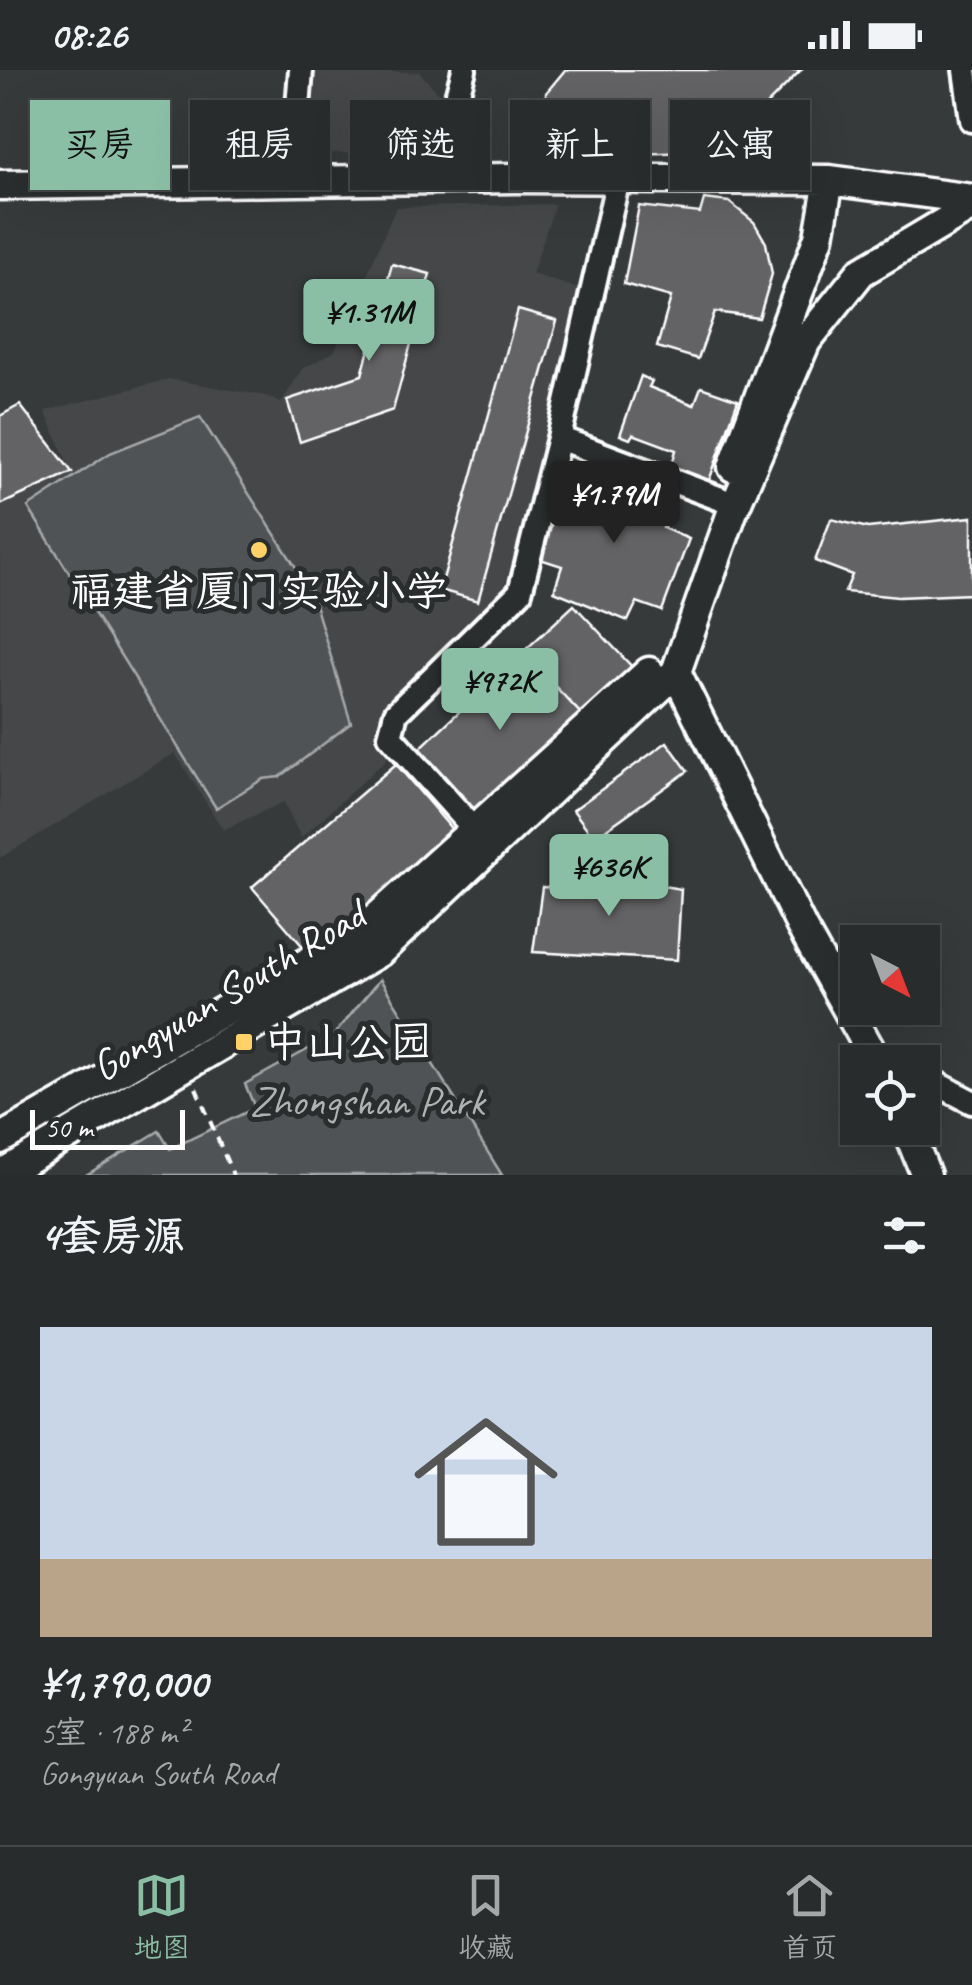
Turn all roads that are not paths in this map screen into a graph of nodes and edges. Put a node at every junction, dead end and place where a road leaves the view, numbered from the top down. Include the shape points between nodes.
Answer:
1 (300, 70) edge
2 (464, 70) edge
3 (965, 70) edge
4 (298, 100) edge
5 (456, 100) edge
6 (972, 120) edge
7 (650, 178) edge
8 (828, 180) junction
9 (190, 182) edge
10 (0, 185) edge
11 (615, 190) edge
12 (972, 202) edge
13 (559, 438) junction
14 (721, 499) junction
15 (676, 672) junction
16 (474, 828) junction
17 (868, 1045) edge
18 (940, 1085) edge
19 (972, 1102) edge
20 (0, 1139) edge
21 (914, 1145) edge
22 (0, 1175) edge
23 (926, 1175) edge

1 - 4 street
2 - 5 street
3 - 6 street
7 - 8 street
8 - 12 street
8 - 14 street, Gongyuan South Road via 819,237
9 - 10 street
11 - 13 street
12 - 15 street, Gongyuan South Road via 861,272 806,341 732,513
13 - 14 street
13 - 16 street via 520,592 396,713 390,736
14 - 16 street, Gongyuan South Road via 659,663
15 - 17 street via 802,928
15 - 22 street, Gongyuan South Road via 378,952
16 - 20 street, Gongyuan South Road via 361,932
18 - 19 street
21 - 23 street

